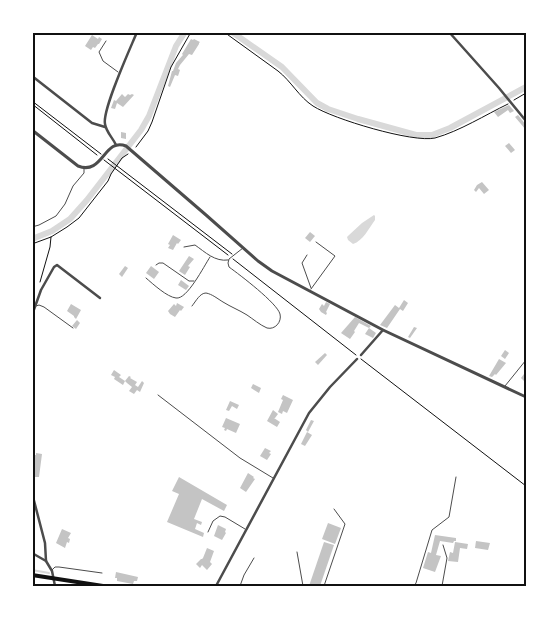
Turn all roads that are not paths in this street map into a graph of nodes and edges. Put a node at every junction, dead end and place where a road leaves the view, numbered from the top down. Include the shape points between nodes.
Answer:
1 (137, 32) edge
2 (449, 32) edge
3 (106, 41) dead end
4 (120, 73) junction
5 (32, 76) edge
6 (526, 121) edge
7 (105, 128) junction
8 (33, 132) edge
9 (116, 145) junction
10 (84, 168) junction
11 (32, 170) edge
12 (32, 181) edge
13 (32, 227) edge
14 (316, 242) dead end
15 (184, 247) dead end
16 (244, 248) junction
17 (307, 254) dead end
18 (210, 257) junction
19 (229, 259) junction
20 (156, 265) dead end
21 (146, 278) dead end
22 (195, 281) junction
23 (311, 289) junction
24 (100, 298) dead end
25 (35, 306) junction
26 (192, 306) dead end
27 (32, 315) edge
28 (73, 328) dead end
29 (383, 330) junction
30 (361, 355) dead end
31 (357, 359) dead end
32 (526, 360) edge
33 (504, 386) junction
34 (158, 395) dead end
35 (526, 397) edge
36 (456, 477) dead end
37 (273, 478) junction
38 (32, 493) edge
39 (334, 509) dead end
40 (246, 529) junction
41 (208, 532) dead end
42 (443, 545) dead end
43 (297, 552) dead end
44 (32, 553) edge
45 (254, 558) dead end
46 (46, 561) junction
47 (52, 571) junction
48 (102, 573) dead end
49 (32, 575) edge
50 (54, 578) junction
51 (55, 586) edge
52 (103, 586) edge
53 (216, 586) edge
54 (240, 586) edge
55 (302, 586) edge
56 (324, 586) edge
57 (414, 586) edge
58 (442, 586) edge

1 - 4 street
2 - 6 street
3 - 4 lane via 99,52 103,61
4 - 7 street via 106,111
5 - 7 street via 92,123
7 - 9 street
8 - 10 street
9 - 10 street via 95,166
9 - 16 street via 126,146
10 - 13 lane via 84,173 56,216
11 - 12 lane
14 - 23 lane via 335,256
15 - 18 lane via 195,245
16 - 19 lane
16 - 23 street via 272,271
17 - 23 lane via 302,263
18 - 19 lane
18 - 22 lane
19 - 26 lane via 229,267 277,308 280,322 277,326 265,327 210,294 202,294
20 - 22 lane via 163,263 189,281
21 - 22 lane via 177,298 186,294
23 - 29 street
24 - 25 street via 57,265
25 - 27 street
25 - 28 lane via 39,305
29 - 30 street
29 - 33 street
31 - 37 street via 314,405
32 - 33 lane
33 - 35 street
34 - 37 lane via 240,458
36 - 57 lane via 449,517 432,530
37 - 40 street
38 - 46 street via 45,543
39 - 56 lane via 345,524
40 - 41 lane via 220,516 213,521
40 - 53 street
42 - 58 lane via 446,558
43 - 55 lane
44 - 46 street
45 - 54 lane
46 - 47 street
47 - 48 lane via 59,567
47 - 50 street
49 - 50 main road
50 - 51 street
50 - 52 main road

